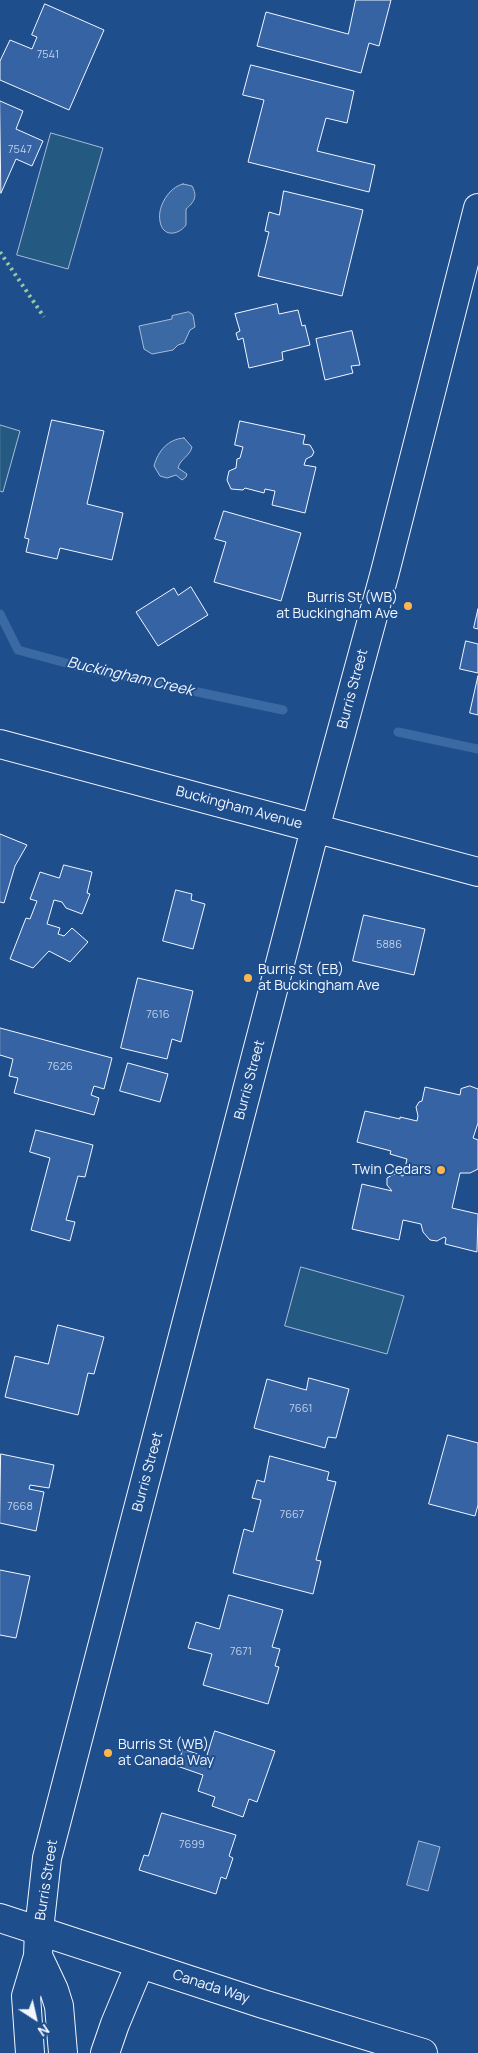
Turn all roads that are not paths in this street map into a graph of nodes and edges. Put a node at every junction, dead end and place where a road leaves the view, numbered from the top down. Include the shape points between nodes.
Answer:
1 (478, 208) edge
2 (0, 744) edge
3 (315, 829) junction
4 (478, 872) edge
5 (0, 1918) edge
6 (38, 1943) junction
7 (140, 1964) junction
8 (30, 2053) edge
9 (63, 2053) edge
10 (105, 2053) edge
11 (423, 2053) edge

1 - 3 street, Burris Street
2 - 3 street, Buckingham Avenue
3 - 4 street, Buckingham Avenue
3 - 6 street, Burris Street via 48,1858
5 - 6 street, Canada Way
6 - 7 street, Canada Way
6 - 8 street, Burris Street via 26,1996
6 - 9 street via 59,2006
7 - 10 street
7 - 11 street, Canada Way

